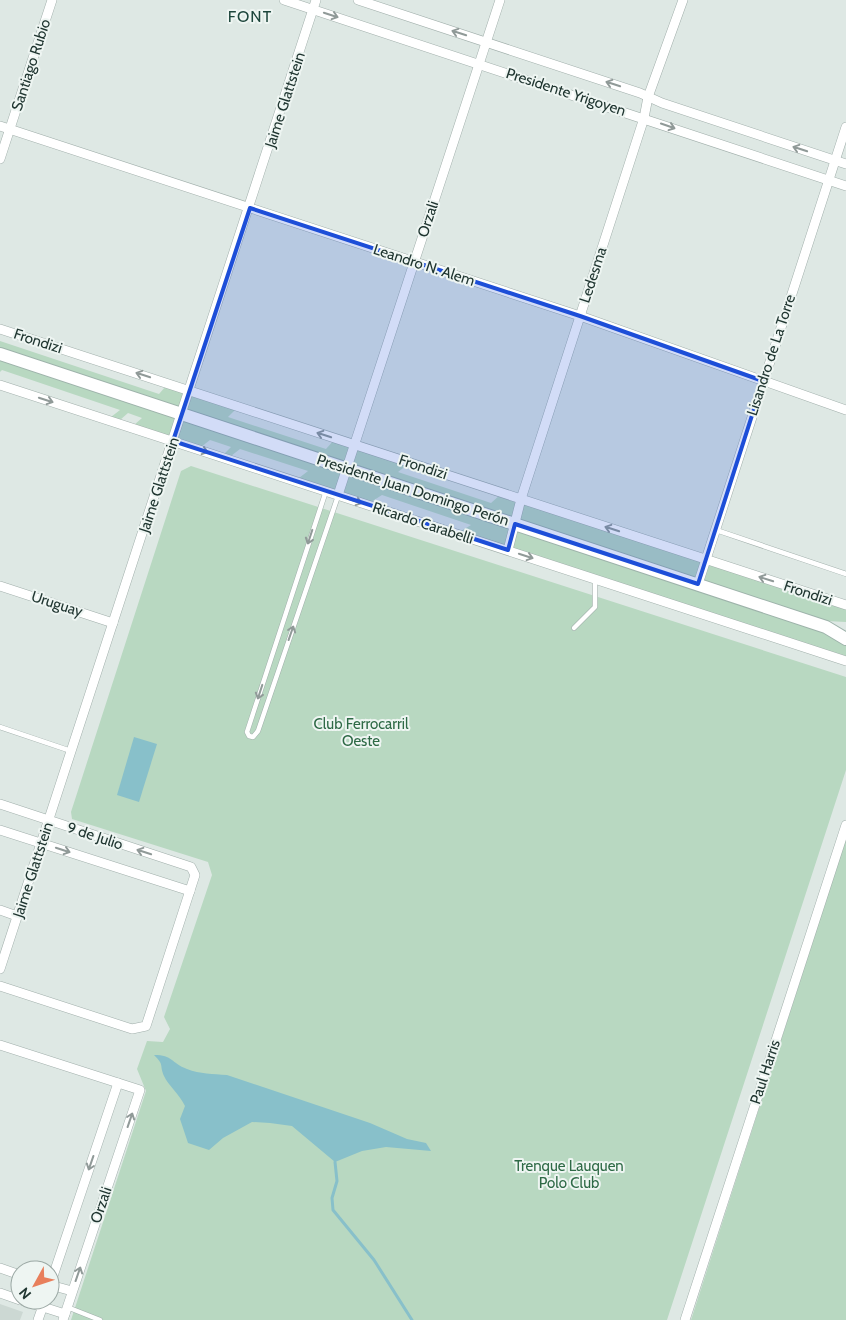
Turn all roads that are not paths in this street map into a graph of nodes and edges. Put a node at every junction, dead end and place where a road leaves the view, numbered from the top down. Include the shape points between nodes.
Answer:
1 (52, 0) edge
2 (284, 0) edge
3 (316, 0) edge
4 (358, 0) edge
5 (500, 0) edge
6 (683, 0) edge
7 (314, 10) junction
8 (486, 42) junction
9 (479, 64) junction
10 (648, 97) junction
11 (644, 118) junction
12 (0, 126) edge
13 (846, 127) edge
14 (10, 130) junction
15 (0, 159) edge
16 (835, 160) junction
17 (846, 164) edge
18 (828, 180) junction
19 (846, 186) edge
20 (250, 208) junction
21 (414, 261) junction
22 (580, 316) junction
23 (0, 329) edge
24 (0, 354) edge
25 (763, 381) junction
26 (0, 384) edge
27 (190, 391) junction
28 (846, 410) edge
29 (182, 414) junction
30 (173, 441) junction
31 (354, 444) junction
32 (346, 468) junction
33 (326, 491) junction
34 (338, 495) junction
35 (521, 499) junction
36 (515, 524) junction
37 (714, 530) junction
38 (508, 550) junction
39 (706, 560) junction
40 (846, 574) edge
41 (595, 579) junction
42 (698, 584) junction
43 (0, 586) edge
44 (846, 605) edge
45 (114, 623) junction
46 (826, 626) junction
47 (846, 627) edge
48 (574, 628) dead end
49 (846, 639) edge
50 (846, 661) edge
51 (0, 727) edge
52 (72, 751) junction
53 (0, 804) edge
54 (49, 820) junction
55 (846, 825) edge
56 (0, 830) edge
57 (41, 844) junction
58 (190, 891) junction
59 (0, 910) edge
60 (18, 916) junction
61 (0, 969) edge
62 (0, 986) edge
63 (0, 1045) edge
64 (118, 1083) junction
65 (58, 1260) edge
66 (60, 1288) edge
67 (72, 1291) junction
68 (65, 1314) edge
69 (100, 1320) edge
70 (685, 1320) edge

1 - 14 street, Santiago Rubio
2 - 7 street, Presidente Yrigoyen
3 - 7 street, Jaime Glattstein
8 -> 4 street, Presidente Yrigoyen
5 - 8 street, Orzali
6 - 10 street, Ledesma
7 -> 9 street, Presidente Yrigoyen
7 - 20 street, Jaime Glattstein
8 - 9 street, Orzali
10 -> 8 street, Presidente Yrigoyen
9 - 11 street, Presidente Yrigoyen
9 - 21 street, Orzali
10 - 11 street, Ledesma
16 -> 10 street, Presidente Yrigoyen
11 -> 18 street, Presidente Yrigoyen
11 - 22 street, Ledesma
12 - 14 street, Leandro N. Alem
13 - 16 street, Lisandro de La Torre
14 - 15 street, Santiago Rubio
14 - 20 street, Leandro N. Alem
16 - 17 street, Presidente Yrigoyen
16 - 18 street, Lisandro de La Torre
18 - 19 street, Presidente Yrigoyen
18 - 25 street, Lisandro de La Torre
20 - 21 street, Leandro N. Alem
20 - 27 street, Jaime Glattstein
21 - 22 street, Leandro N. Alem
21 - 31 street, Orzali
22 - 25 street, Leandro N. Alem
22 - 35 street, Ledesma
27 -> 23 street, Frondizi
24 - 29 main road, Presidente Juan Domingo Perón
25 - 28 street, Leandro N. Alem
25 - 37 street, Lisandro de La Torre
26 -> 30 street, Ricardo Carabelli
27 - 29 street, Jaime Glattstein
31 -> 27 street, Frondizi
29 - 30 street, Jaime Glattstein
29 - 32 main road, Presidente Juan Domingo Perón
30 -> 33 street, Ricardo Carabelli
30 - 45 street, Jaime Glattstein
31 - 32 street, Orzali
31 - 35 street, Frondizi
32 - 34 street, Orzali
32 - 36 main road, Presidente Juan Domingo Perón
33 - 34 street, Ricardo Carabelli
33 -> 34 lane via 247,732 249,736 253,737 258,732
34 -> 38 street, Ricardo Carabelli
35 - 36 street, Ledesma
39 -> 35 street, Frondizi
36 - 38 street, Ledesma
36 - 42 main road, Presidente Juan Domingo Perón
37 - 39 street, Lisandro de La Torre
37 - 40 lane
38 -> 41 street, Ricardo Carabelli
39 - 42 street, Lisandro de La Torre
44 -> 39 street, Frondizi
41 - 48 lane via 595,607
41 - 50 street, Ricardo Carabelli
42 - 46 main road, Presidente Juan Domingo Perón
43 - 45 street, Uruguay
45 - 52 street, Jaime Glattstein
46 - 47 main road, Presidente Juan Domingo Perón
46 - 49 main road, Presidente Juan Domingo Perón
51 - 52 lane
52 - 54 street, Jaime Glattstein
53 - 54 street, 9 de Julio
54 - 57 street, Jaime Glattstein
58 -> 54 street, 9 de Julio via 195,875 190,867
55 - 70 street, Paul Harris
56 - 57 street, 9 de Julio
57 -> 58 street, 9 de Julio
57 - 60 street, Jaime Glattstein
58 - 62 street via 146,1026 132,1030
59 - 60 street
60 - 61 street, Jaime Glattstein
63 - 64 street
64 -> 65 street, Orzali
67 -> 64 street, Orzali via 140,1090
66 - 67 street
67 - 68 street, Orzali
68 - 69 lane

